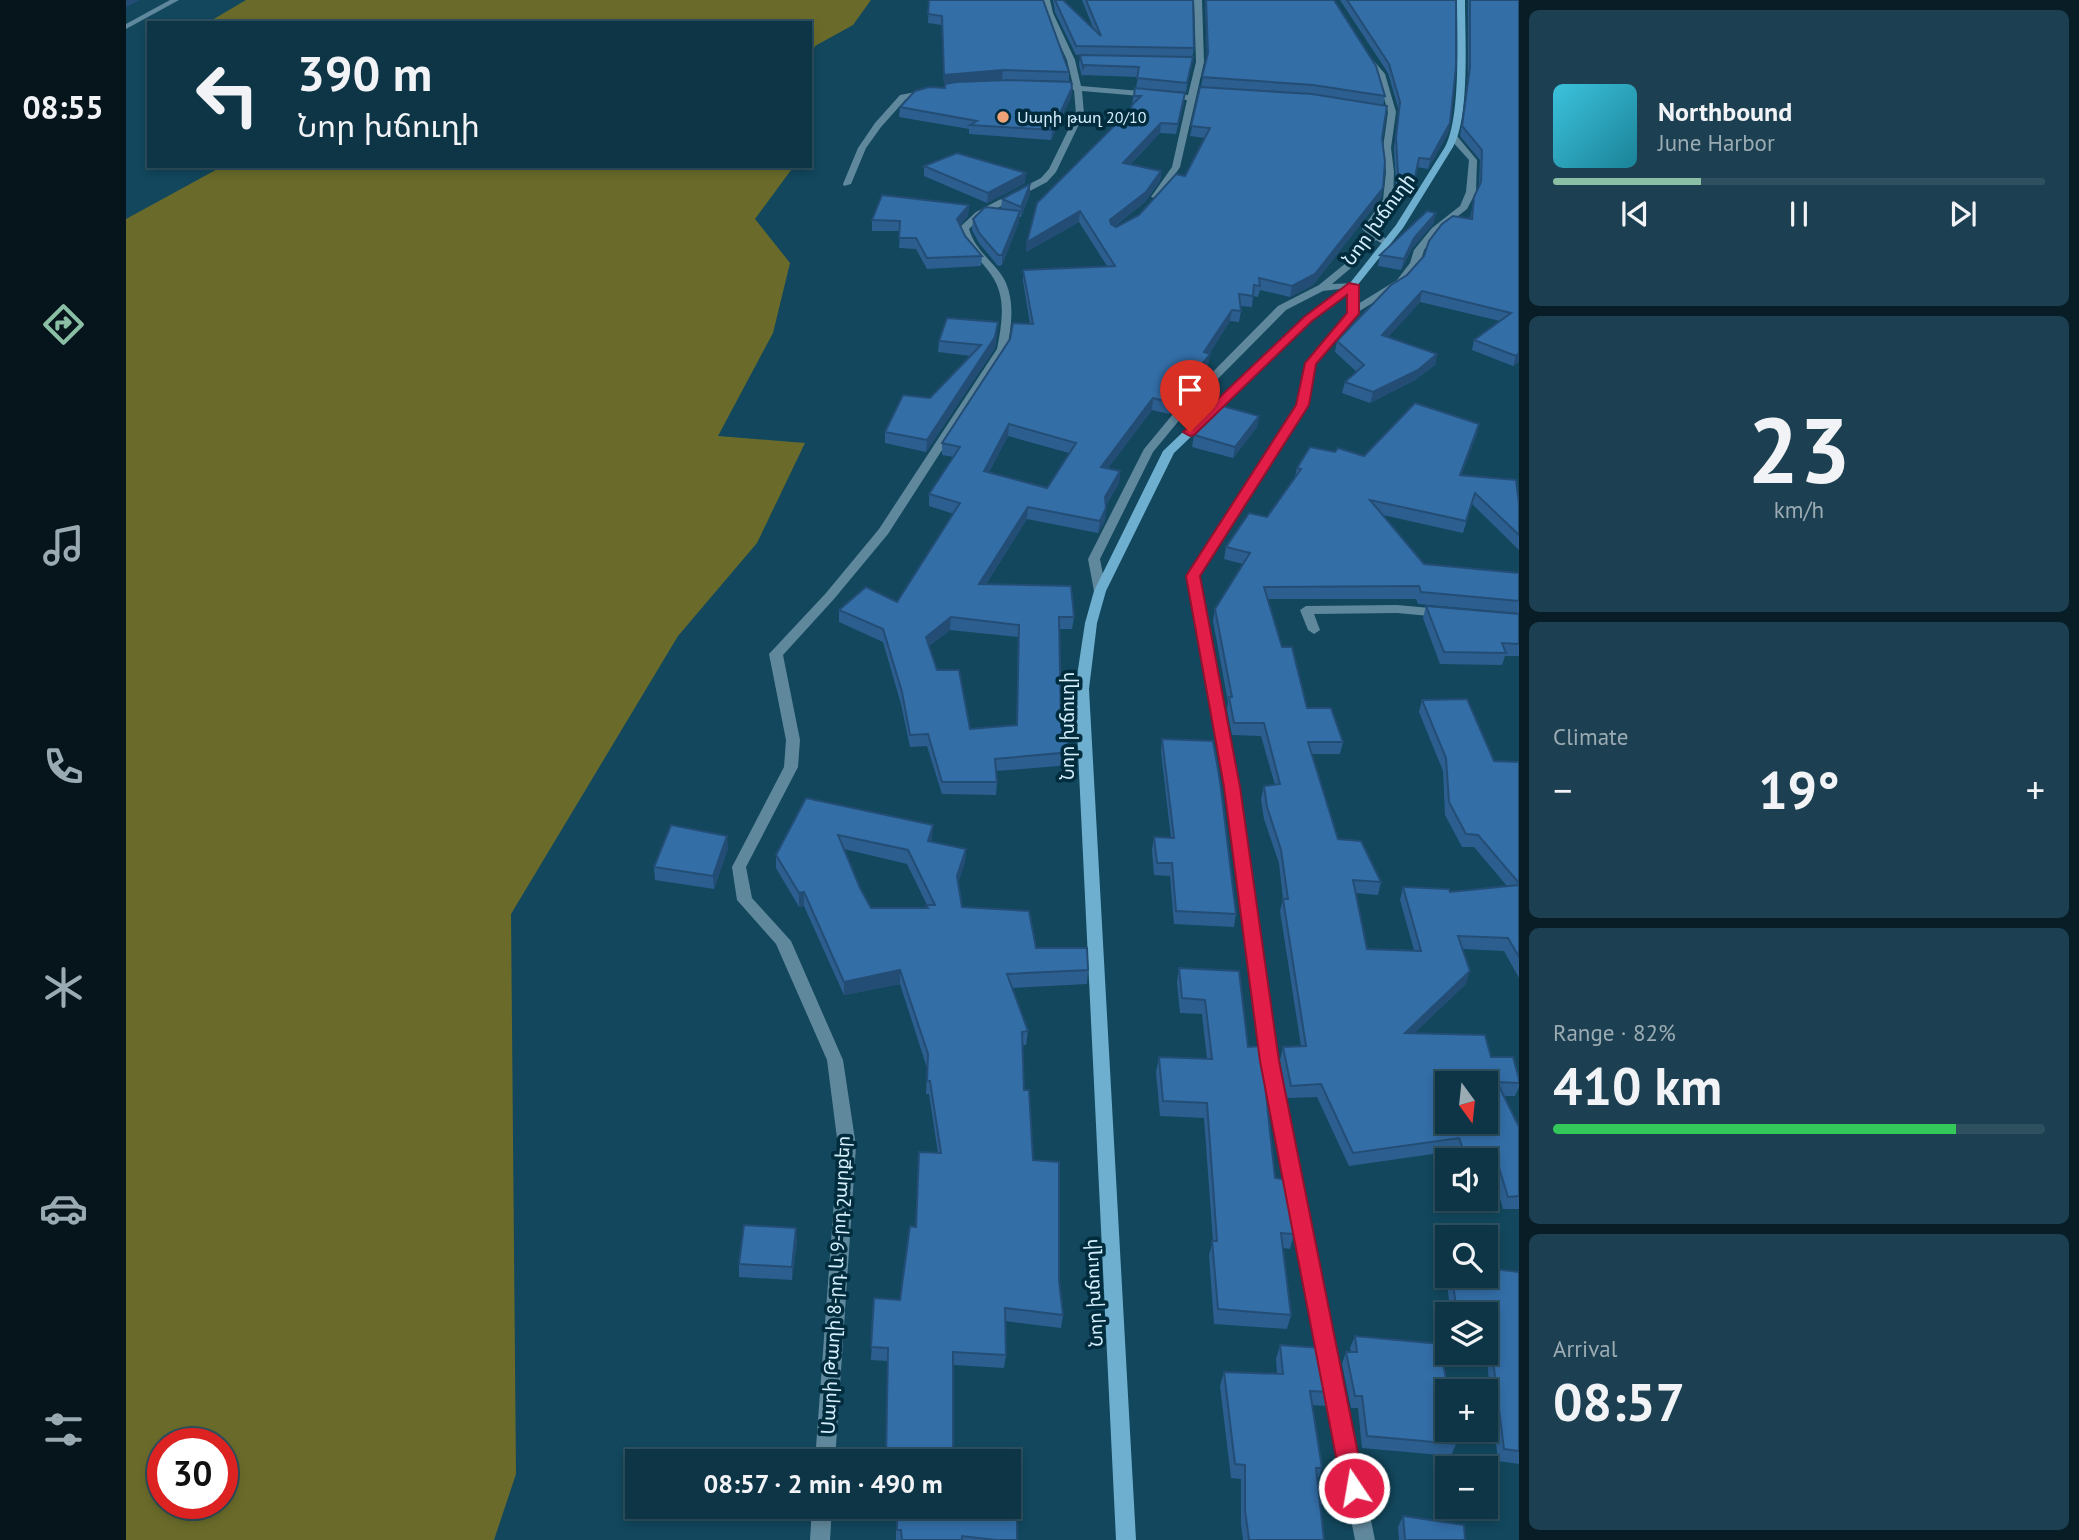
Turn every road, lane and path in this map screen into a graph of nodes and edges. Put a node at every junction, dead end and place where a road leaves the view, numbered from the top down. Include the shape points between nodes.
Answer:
1 (175, 0) edge
2 (1046, 0) edge
3 (1198, 0) edge
4 (1461, 0) edge
5 (126, 17) edge
6 (141, 19) junction
7 (126, 27) edge
8 (1364, 50) edge
9 (1070, 60) junction
10 (1084, 60) edge
11 (1187, 62) edge
12 (1200, 62) junction
13 (1064, 87) edge
14 (1076, 88) junction
15 (938, 90) edge
16 (1206, 92) edge
17 (1192, 95) junction
18 (1380, 110) edge
19 (1392, 112) junction
20 (1454, 138) junction
21 (847, 184) dead end
22 (1150, 204) edge
23 (1375, 236) junction
24 (1385, 243) junction
25 (1353, 285) junction
26 (1321, 288) junction
27 (1355, 310) junction
28 (1100, 591) junction
29 (1451, 614) edge
30 (1314, 629) dead end
31 (826, 1449) edge
32 (821, 1519) edge
33 (820, 1540) edge
34 (1126, 1540) edge
35 (1365, 1540) edge

1 - 6 street
2 - 9 street, Սարի Թաղի 8-րդ և 9-րդ շարքեր
3 - 12 street
4 - 20 main road, Նոր խճուղի via 1461,79
5 - 6 street
6 - 7 street
8 - 19 street via 1381,74
9 - 10 street
9 - 14 street, Սարի Թաղի 8-րդ և 9-րդ շարքեր
11 - 12 street
12 - 17 street
13 - 14 street
14 - 17 street
14 - 31 street, Սարի Թաղի 8-րդ և 9-րդ շարքեր via 1080,114 1054,170 1028,190 979,214 964,228 968,242 1001,283 1008,318 1002,349 884,531 776,654 793,740 791,767 738,867 745,900 783,941 835,1060 846,1146
15 - 21 street via 903,97 862,148
16 - 17 street
17 - 22 street via 1176,167
18 - 19 street
19 - 23 street via 1388,200 1367,229
20 - 24 main road, Նոր խճուղի
20 - 27 street via 1473,160 1469,200 1434,230 1400,282
23 - 24 street
23 - 26 street
24 - 25 main road, Նոր խճուղի
25 - 26 street
25 - 27 street
25 - 28 main road, Նոր խճուղի via 1308,319 1170,451
26 - 28 street via 1282,307 1147,452 1094,559
27 - 35 street via 1311,363 1303,405 1193,576 1232,787 1269,1061
28 - 34 main road, Նոր խճուղի via 1082,689
29 - 30 street via 1397,609 1306,610
32 - 33 street

